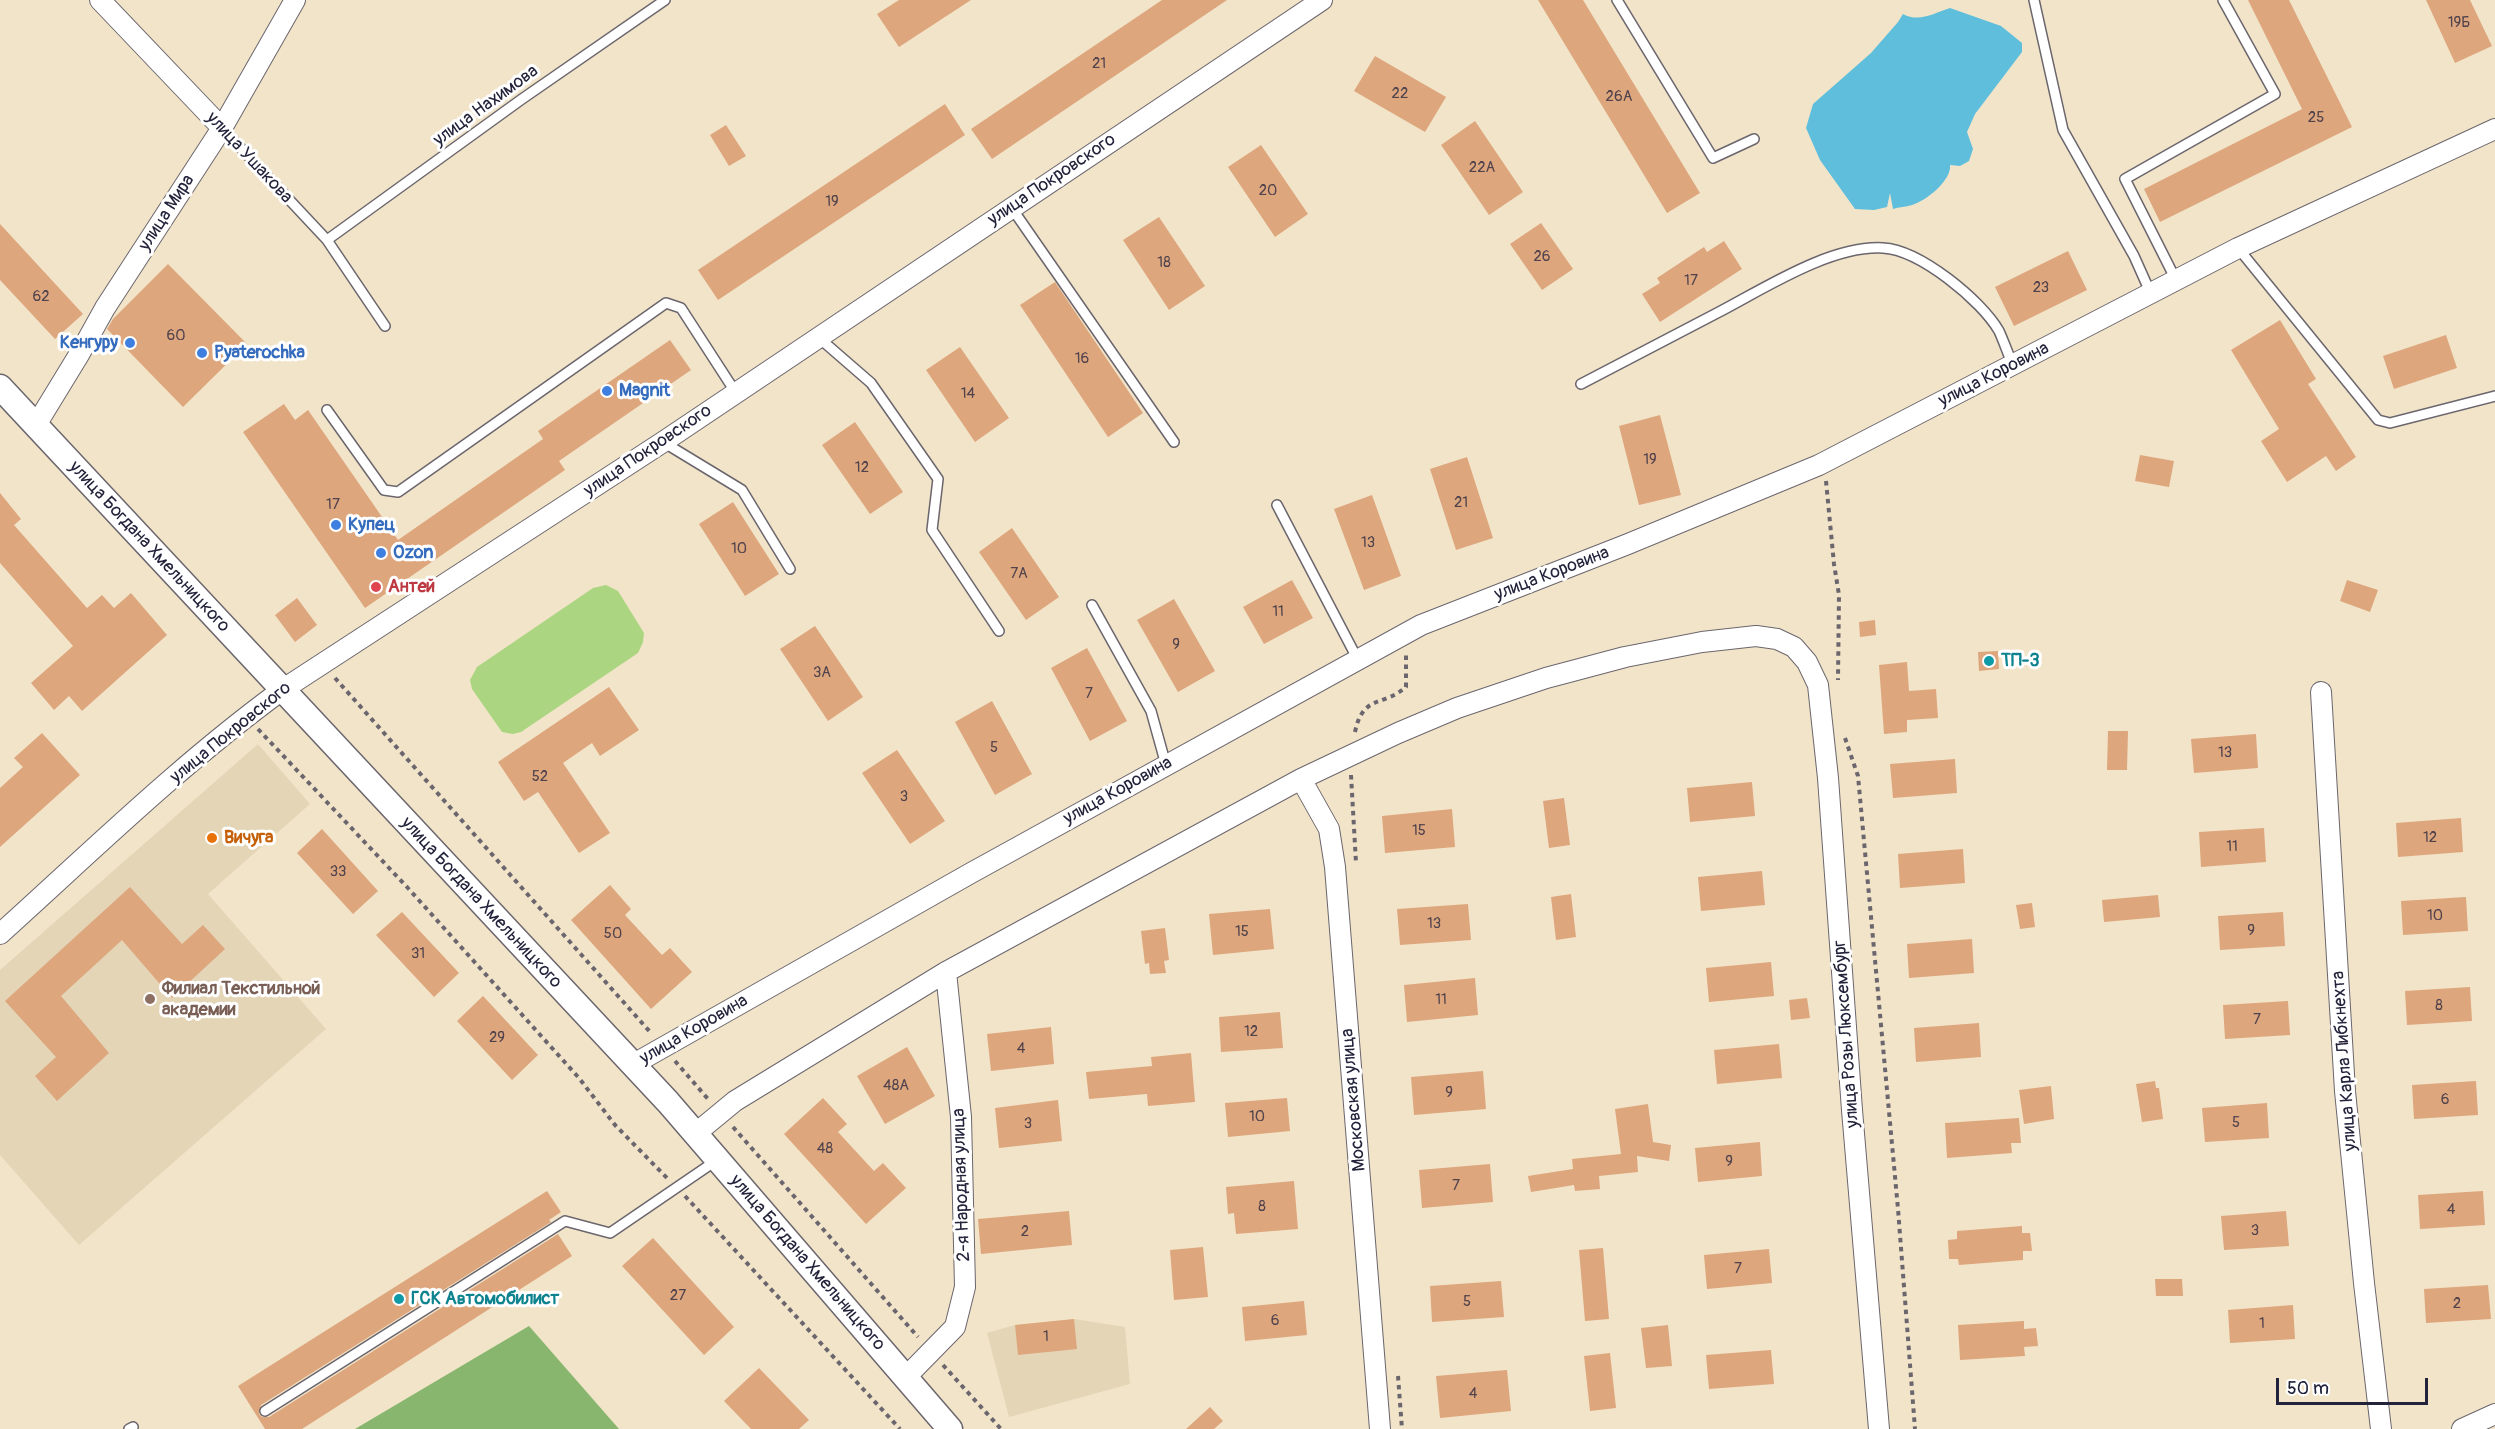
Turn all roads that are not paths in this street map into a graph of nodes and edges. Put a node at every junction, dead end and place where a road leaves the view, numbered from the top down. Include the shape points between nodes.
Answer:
1 (100, 0) edge
2 (295, 0) edge
3 (665, 0) edge
4 (1322, 0) edge
5 (1617, 0) edge
6 (2034, 0) edge
7 (2223, 0) edge
8 (222, 128) junction
9 (2495, 129) edge
10 (1754, 139) dead end
11 (1011, 207) junction
12 (327, 240) junction
13 (2238, 248) junction
14 (2176, 280) junction
15 (2151, 294) junction
16 (385, 327) dead end
17 (818, 337) junction
18 (2013, 365) junction
19 (1581, 384) dead end
20 (0, 387) edge
21 (736, 393) junction
22 (2495, 396) edge
23 (327, 410) dead end
24 (36, 425) junction
25 (663, 442) junction
26 (1174, 442) dead end
27 (1277, 505) dead end
28 (790, 569) dead end
29 (1092, 605) dead end
30 (999, 631) dead end
31 (1358, 660) junction
32 (282, 690) junction
33 (2321, 692) dead end
34 (1166, 765) junction
35 (1301, 779) junction
36 (0, 934) edge
37 (946, 972) junction
38 (632, 1065) junction
39 (695, 1134) junction
40 (718, 1159) junction
41 (906, 1377) junction
42 (265, 1411) dead end
43 (2495, 1414) edge
44 (950, 1429) edge
45 (1380, 1429) edge
46 (1879, 1429) edge
47 (2381, 1429) edge
48 (2462, 1429) edge

1 - 8 street, улица Ушакова
2 - 8 street, улица Мира
3 - 12 lane, улица Нахимова
4 - 11 street, улица Покровского
5 - 10 lane via 1713,158
6 - 15 lane via 2063,130
7 - 14 lane via 2276,94 2125,179
8 - 12 lane, улица Ушакова
8 - 24 street, улица Мира via 105,308
9 - 13 street, улица Коровина
11 - 17 street, улица Покровского
11 - 26 lane
12 - 16 lane, улица Ушакова
13 - 14 street, улица Коровина
13 - 22 lane via 2378,420 2390,423
14 - 15 street, улица Коровина
15 - 18 street, улица Коровина
17 - 21 street, улица Покровского
17 - 30 lane via 871,382 938,478 932,531
18 - 19 lane via 1998,331 1971,296 1927,263 1886,248 1864,248 1840,253 1782,279
18 - 31 street, улица Коровина via 1824,462 1421,625
20 - 24 street, улица Богдана Хмельницкого
21 - 23 lane via 681,308 666,303 398,492 384,490
21 - 25 street, улица Покровского
24 - 32 street, улица Богдана Хмельницкого
25 - 28 lane via 742,490
25 - 32 street, улица Покровского
27 - 31 lane
29 - 34 lane via 1151,711
31 - 34 street, улица Коровина
32 - 36 street, улица Покровского via 246,716
32 - 38 street, улица Богдана Хмельницкого
33 - 47 street, улица Карла Либкнехта via 2345,1091
34 - 38 street, улица Коровина
35 - 37 street
35 - 45 street, Московская улица via 1329,829 1335,867
35 - 46 street, улица Розы Люксембург via 1457,708 1546,678 1702,642 1756,636 1794,647 1818,685
37 - 39 street via 735,1101
37 - 41 street, 2-я Народная улица via 961,1117 965,1287 955,1327
38 - 39 street, улица Богдана Хмельницкого
39 - 40 street, улица Богдана Хмельницкого
40 - 41 street, улица Богдана Хмельницкого
40 - 42 lane via 610,1233 565,1221
41 - 44 street, улица Богдана Хмельницкого
43 - 48 street

